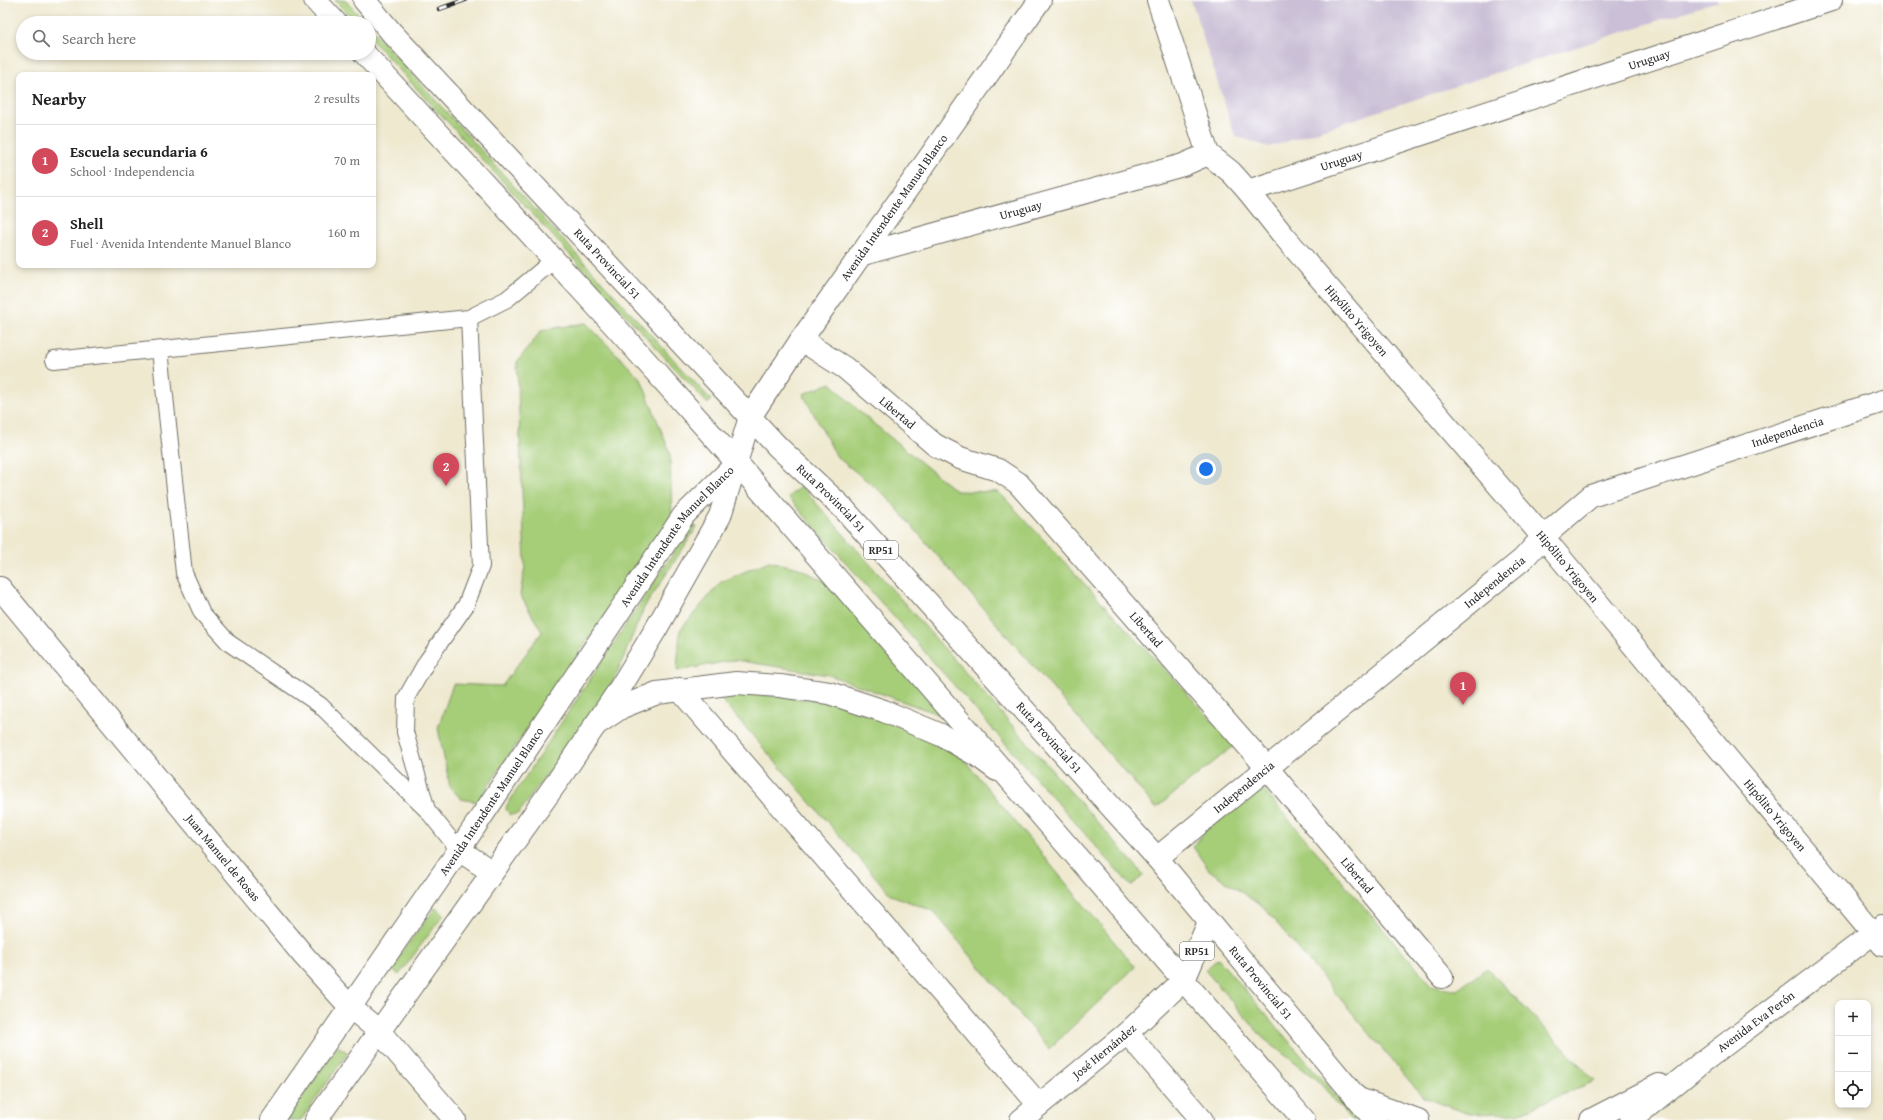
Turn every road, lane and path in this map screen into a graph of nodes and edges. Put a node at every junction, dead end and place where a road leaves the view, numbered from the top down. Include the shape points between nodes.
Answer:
1 (315, 0) edge
2 (364, 0) edge
3 (1040, 0) edge
4 (1158, 0) edge
5 (1828, 0) edge
6 (330, 16) edge
7 (370, 60) edge
8 (1208, 154) junction
9 (1248, 190) junction
10 (860, 255) junction
11 (554, 260) junction
12 (469, 318) junction
13 (800, 340) junction
14 (160, 350) junction
15 (54, 360) dead end
16 (1883, 401) edge
17 (750, 417) junction
18 (737, 463) junction
19 (1543, 537) junction
20 (0, 588) edge
21 (679, 689) junction
22 (595, 725) junction
23 (1268, 769) junction
24 (1014, 782) junction
25 (427, 810) junction
26 (459, 850) junction
27 (1157, 858) junction
28 (492, 872) junction
29 (1209, 922) junction
30 (1880, 935) edge
31 (1442, 977) dead end
32 (1184, 980) junction
33 (350, 1007) junction
34 (379, 1031) junction
35 (1127, 1033) junction
36 (1701, 1063) junction
37 (1356, 1098) junction
38 (1039, 1105) junction
39 (272, 1120) edge
40 (316, 1120) edge
41 (455, 1120) edge
42 (1022, 1120) edge
43 (1202, 1120) edge
44 (1304, 1120) edge
45 (1374, 1120) edge
46 (1418, 1120) edge
47 (1591, 1120) edge
48 (1631, 1120) edge

1 - 6 street
2 - 17 street, Ruta Provincial 51 / RP51
3 - 10 street, Avenida Intendente Manuel Blanco
4 - 8 street
5 - 9 street, Uruguay
7 - 11 street, RP51
8 - 9 street via 1231,172
8 - 10 street, Uruguay via 1183,165
9 - 19 street, Hipólito Yrigoyen via 1283,235
10 - 13 street, Avenida Intendente Manuel Blanco
11 - 12 lane via 507,299
11 - 18 street, RP51
12 - 14 lane
12 - 25 lane via 481,566 466,605 427,661 406,698 405,732
13 - 17 street, Avenida Intendente Manuel Blanco
13 - 23 street, Libertad via 845,368 935,445 960,458 998,470 1018,483
14 - 15 lane
14 - 25 lane via 184,573 202,613 230,643 320,705
16 - 19 street, Independencia via 1591,496
17 - 18 street, Avenida Intendente Manuel Blanco
17 - 27 street, Ruta Provincial 51 / RP51 via 843,508
18 - 22 street, Avenida Intendente Manuel Blanco via 720,516 638,660
18 - 24 street, RP51
18 - 26 street, Avenida Intendente Manuel Blanco via 684,515
19 - 23 street, Independencia via 1523,559
19 - 30 street, Hipólito Yrigoyen
20 - 33 street, Juan Manuel de Rosas via 304,956
21 - 22 street via 657,693 622,707
21 - 24 street via 736,683 829,693 884,711 941,735 978,756
21 - 38 street
22 - 28 street, Avenida Intendente Manuel Blanco
23 - 27 street, Independencia
23 - 31 street, Libertad
24 - 32 street, RP51
25 - 26 lane
26 - 28 street
26 - 33 street, Avenida Intendente Manuel Blanco
27 - 29 street, Ruta Provincial 51 / RP51
28 - 34 street, Avenida Intendente Manuel Blanco
29 - 32 street, RP51
29 - 37 street, Ruta Provincial 51 / RP51
30 - 36 street, Avenida Eva Perón
32 - 35 street, José Hernández
32 - 44 street, RP51
33 - 34 street, Juan Manuel de Rosas
33 - 39 street, Avenida Intendente Manuel Blanco
34 - 40 street, Avenida Intendente Manuel Blanco
34 - 41 street, Juan Manuel de Rosas
35 - 38 street, José Hernández
35 - 43 street
36 - 47 street
36 - 48 street, Avenida Eva Perón
37 - 45 street, Ruta Provincial 51 / RP51
37 - 46 street
38 - 42 street, José Hernández

